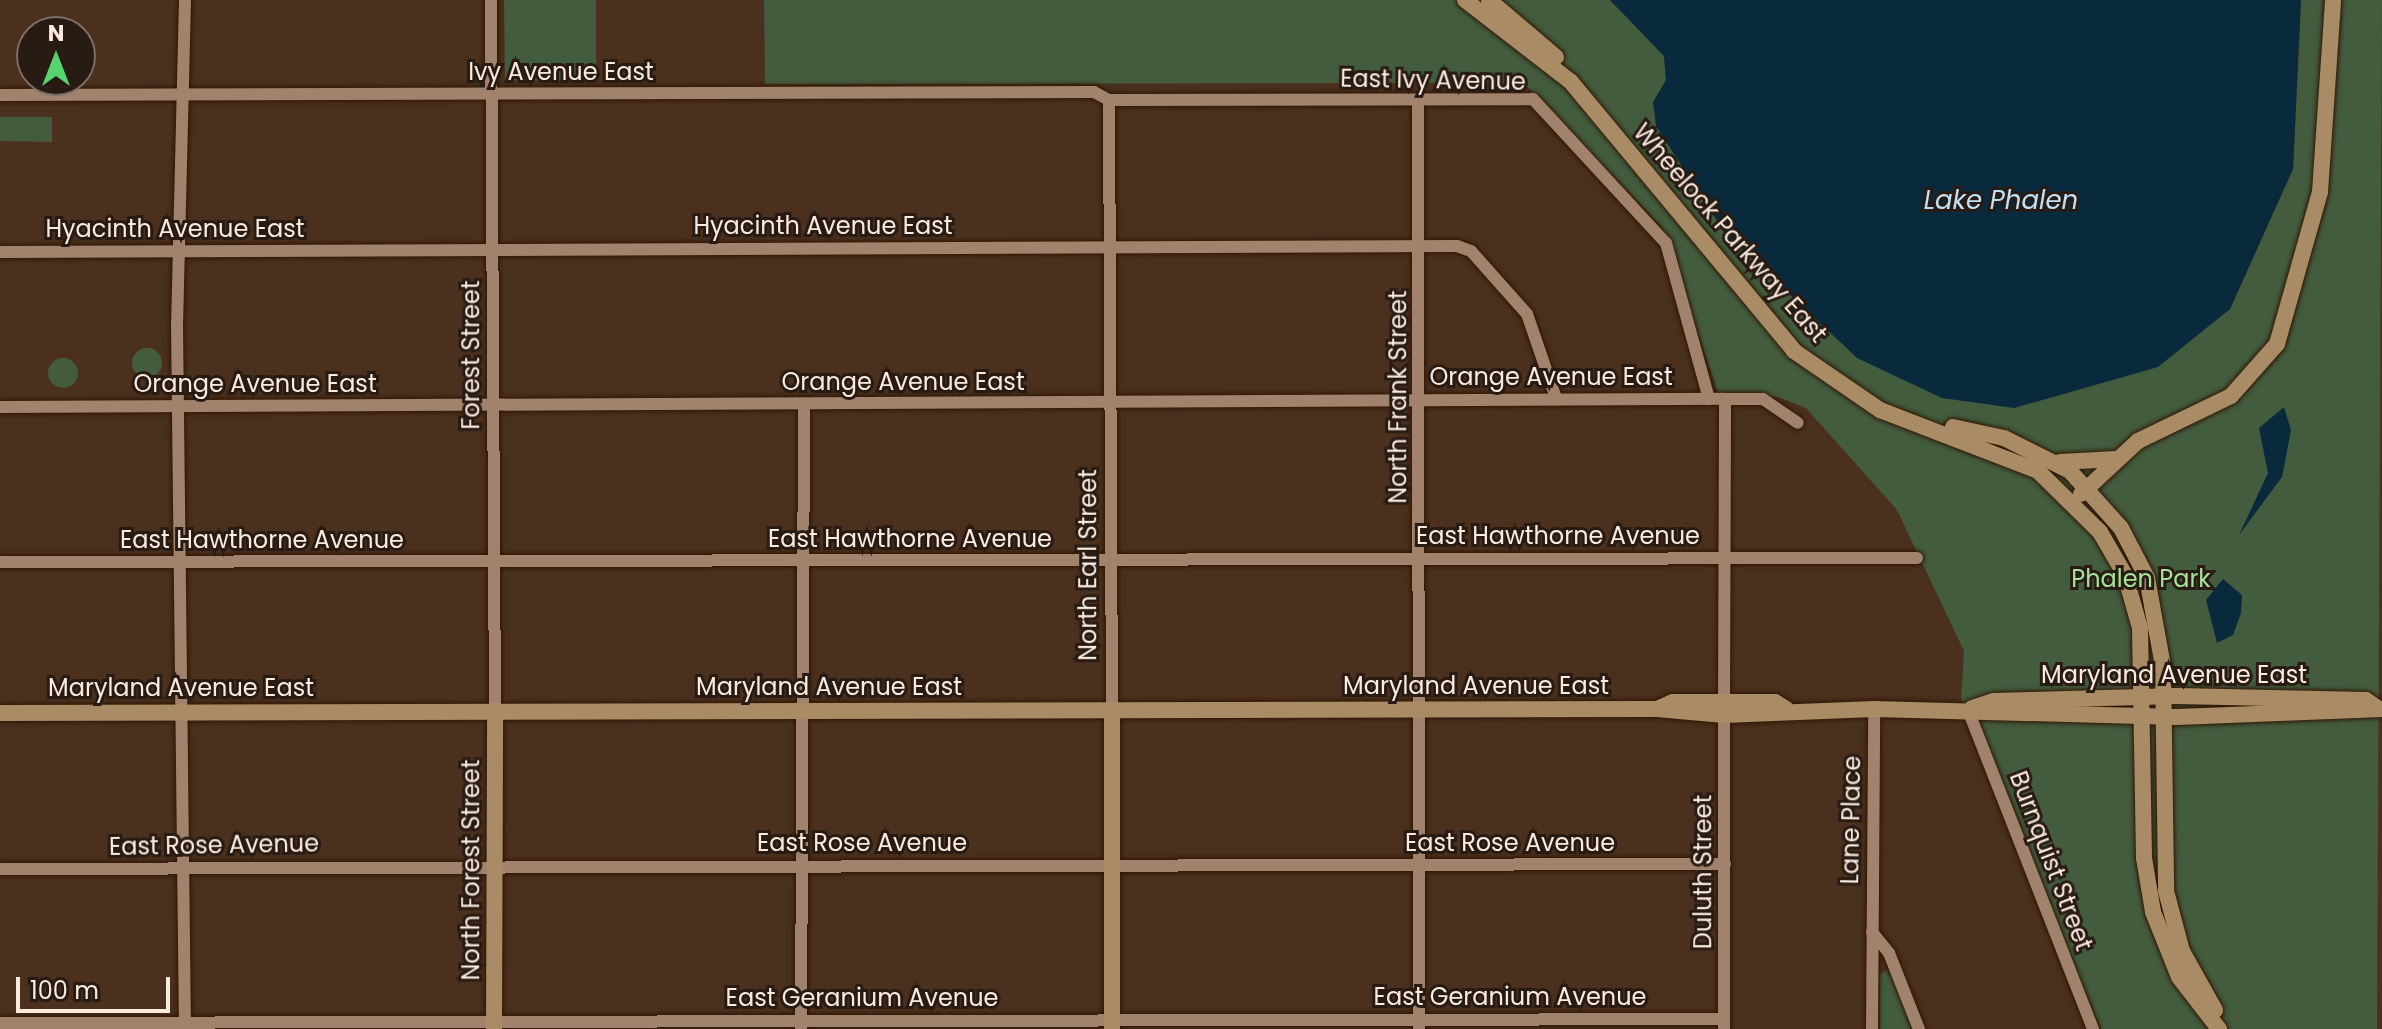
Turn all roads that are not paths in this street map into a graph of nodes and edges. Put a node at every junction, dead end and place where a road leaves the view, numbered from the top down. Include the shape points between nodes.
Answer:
1 (185, 0) edge
2 (491, 0) edge
3 (1465, 0) edge
4 (1489, 0) edge
5 (2333, 0) edge
6 (1571, 82) junction
7 (185, 92) junction
8 (491, 94) junction
9 (0, 95) edge
10 (1115, 100) junction
11 (1418, 100) junction
12 (1110, 246) junction
13 (1419, 246) junction
14 (492, 249) junction
15 (182, 251) junction
16 (0, 252) edge
17 (1556, 398) junction
18 (1420, 399) junction
19 (1709, 399) junction
20 (1725, 399) junction
21 (1111, 403) junction
22 (493, 404) junction
23 (804, 404) junction
24 (184, 406) junction
25 (0, 407) edge
26 (1908, 420) junction
27 (1798, 423) dead end
28 (2117, 458) junction
29 (2056, 462) junction
30 (2088, 487) junction
31 (2074, 502) junction
32 (1420, 558) junction
33 (1725, 558) junction
34 (1917, 558) dead end
35 (185, 561) junction
36 (805, 561) junction
37 (1112, 561) junction
38 (0, 562) edge
39 (494, 562) junction
40 (2142, 697) junction
41 (2162, 697) junction
42 (1724, 708) junction
43 (1874, 709) junction
44 (2380, 709) edge
45 (495, 710) junction
46 (1420, 710) junction
47 (1968, 710) junction
48 (805, 711) junction
49 (1112, 711) junction
50 (0, 713) edge
51 (186, 713) junction
52 (2142, 717) junction
53 (2162, 717) junction
54 (495, 864) junction
55 (1725, 864) junction
56 (804, 865) junction
57 (1419, 865) junction
58 (1112, 866) junction
59 (186, 867) junction
60 (0, 869) edge
61 (1872, 932) junction
62 (0, 1023) edge
63 (1112, 1024) edge
64 (1419, 1024) edge
65 (1724, 1024) edge
66 (185, 1025) edge
67 (494, 1025) edge
68 (801, 1025) edge
69 (1872, 1029) edge
70 (1919, 1029) edge
71 (2093, 1029) edge
72 (2219, 1029) edge
73 (2230, 1029) edge

1 - 7 street
2 - 8 street, Forest Street
3 - 6 street, Wheelock Parkway East
4 - 6 street, Wheelock Parkway East via 1561,62
5 - 28 street via 2320,192 2283,332 2262,367 2231,396 2152,432
6 - 26 street, Wheelock Parkway East via 1794,351 1841,390
7 - 8 street, Ivy Avenue East
7 - 9 street, Ivy Avenue East
7 - 15 street
8 - 10 street, Ivy Avenue East via 1094,92
8 - 14 street, Forest Street
10 - 11 street, East Ivy Avenue
10 - 12 street, North Earl Street
11 - 13 street, North Frank Street
11 - 19 street, East Ivy Avenue via 1533,99 1666,243
12 - 13 street, Hyacinth Avenue East
12 - 14 street, Hyacinth Avenue East
12 - 21 street, North Earl Street
13 - 17 street, Hyacinth Avenue East via 1471,251 1527,314
13 - 18 street, North Frank Street
14 - 15 street, Hyacinth Avenue East
14 - 22 street, Forest Street
15 - 16 street, Hyacinth Avenue East
15 - 24 street via 177,334
17 - 18 street, Orange Avenue East
17 - 19 street, Orange Avenue East
18 - 21 street, Orange Avenue East
18 - 32 street, North Frank Street
19 - 20 street, Orange Avenue East
20 - 27 street, Orange Avenue East via 1763,399
20 - 33 street, Duluth Street
21 - 23 street, Orange Avenue East
21 - 37 street, North Earl Street
22 - 23 street, Orange Avenue East
22 - 24 street, Orange Avenue East
22 - 39 street, Forest Street
23 - 36 street
24 - 25 street, Orange Avenue East
24 - 35 street
26 - 29 street, Wheelock Parkway East via 2004,438
26 - 31 street, Wheelock Parkway East via 2020,462
28 - 29 street
28 - 30 street
29 - 30 street, Wheelock Parkway East
30 - 31 street
30 - 41 street, Wheelock Parkway East via 2147,578 2160,634
31 - 40 street, Wheelock Parkway East via 2110,545 2131,593 2142,642
32 - 33 street, East Hawthorne Avenue
32 - 37 street, East Hawthorne Avenue
32 - 46 street, North Frank Street
33 - 34 street, East Hawthorne Avenue
33 - 42 street, Duluth Street
35 - 38 street, East Hawthorne Avenue
35 - 39 street, East Hawthorne Avenue
35 - 51 street
36 - 37 street, East Hawthorne Avenue
36 - 39 street, East Hawthorne Avenue
36 - 48 street
37 - 49 street, North Earl Street
39 - 45 street, Forest Street
40 - 41 street, Maryland Avenue East
40 - 47 street, Maryland Avenue East via 1994,701
40 - 52 street, Wheelock Parkway East
41 - 44 street, Maryland Avenue East via 2366,700
41 - 53 street, Wheelock Parkway East
42 - 43 street, Maryland Avenue East
42 - 46 street, Maryland Avenue East
42 - 55 street, Duluth Street
43 - 47 street, Maryland Avenue East
43 - 61 street, Lane Place
44 - 53 street, Maryland Avenue East
45 - 48 street, Maryland Avenue East
45 - 51 street, Maryland Avenue East
45 - 54 street, North Forest Street
46 - 49 street, Maryland Avenue East
46 - 57 street, North Frank Street
47 - 52 street, Maryland Avenue East
47 - 71 street, Burnquist Street
48 - 49 street, Maryland Avenue East
48 - 56 street
49 - 58 street, North Earl Street
50 - 51 street, Maryland Avenue East
51 - 59 street
52 - 53 street, Maryland Avenue East
52 - 72 street, Wheelock Parkway East via 2144,858 2153,912 2179,977
53 - 73 street, Wheelock Parkway East via 2170,915 2193,974
54 - 56 street, East Rose Avenue
54 - 59 street, East Rose Avenue
54 - 67 street, North Forest Street
55 - 57 street, East Rose Avenue
55 - 65 street, Duluth Street
56 - 58 street, East Rose Avenue
56 - 68 street
57 - 58 street, East Rose Avenue
57 - 64 street, North Frank Street
58 - 63 street, North Earl Street
59 - 60 street, East Rose Avenue
59 - 66 street
61 - 69 street, Lane Place
61 - 70 street via 1889,953
62 - 66 street, East Geranium Avenue
63 - 64 street, East Geranium Avenue
63 - 68 street, East Geranium Avenue
64 - 65 street, East Geranium Avenue
66 - 67 street, East Geranium Avenue
67 - 68 street, East Geranium Avenue

